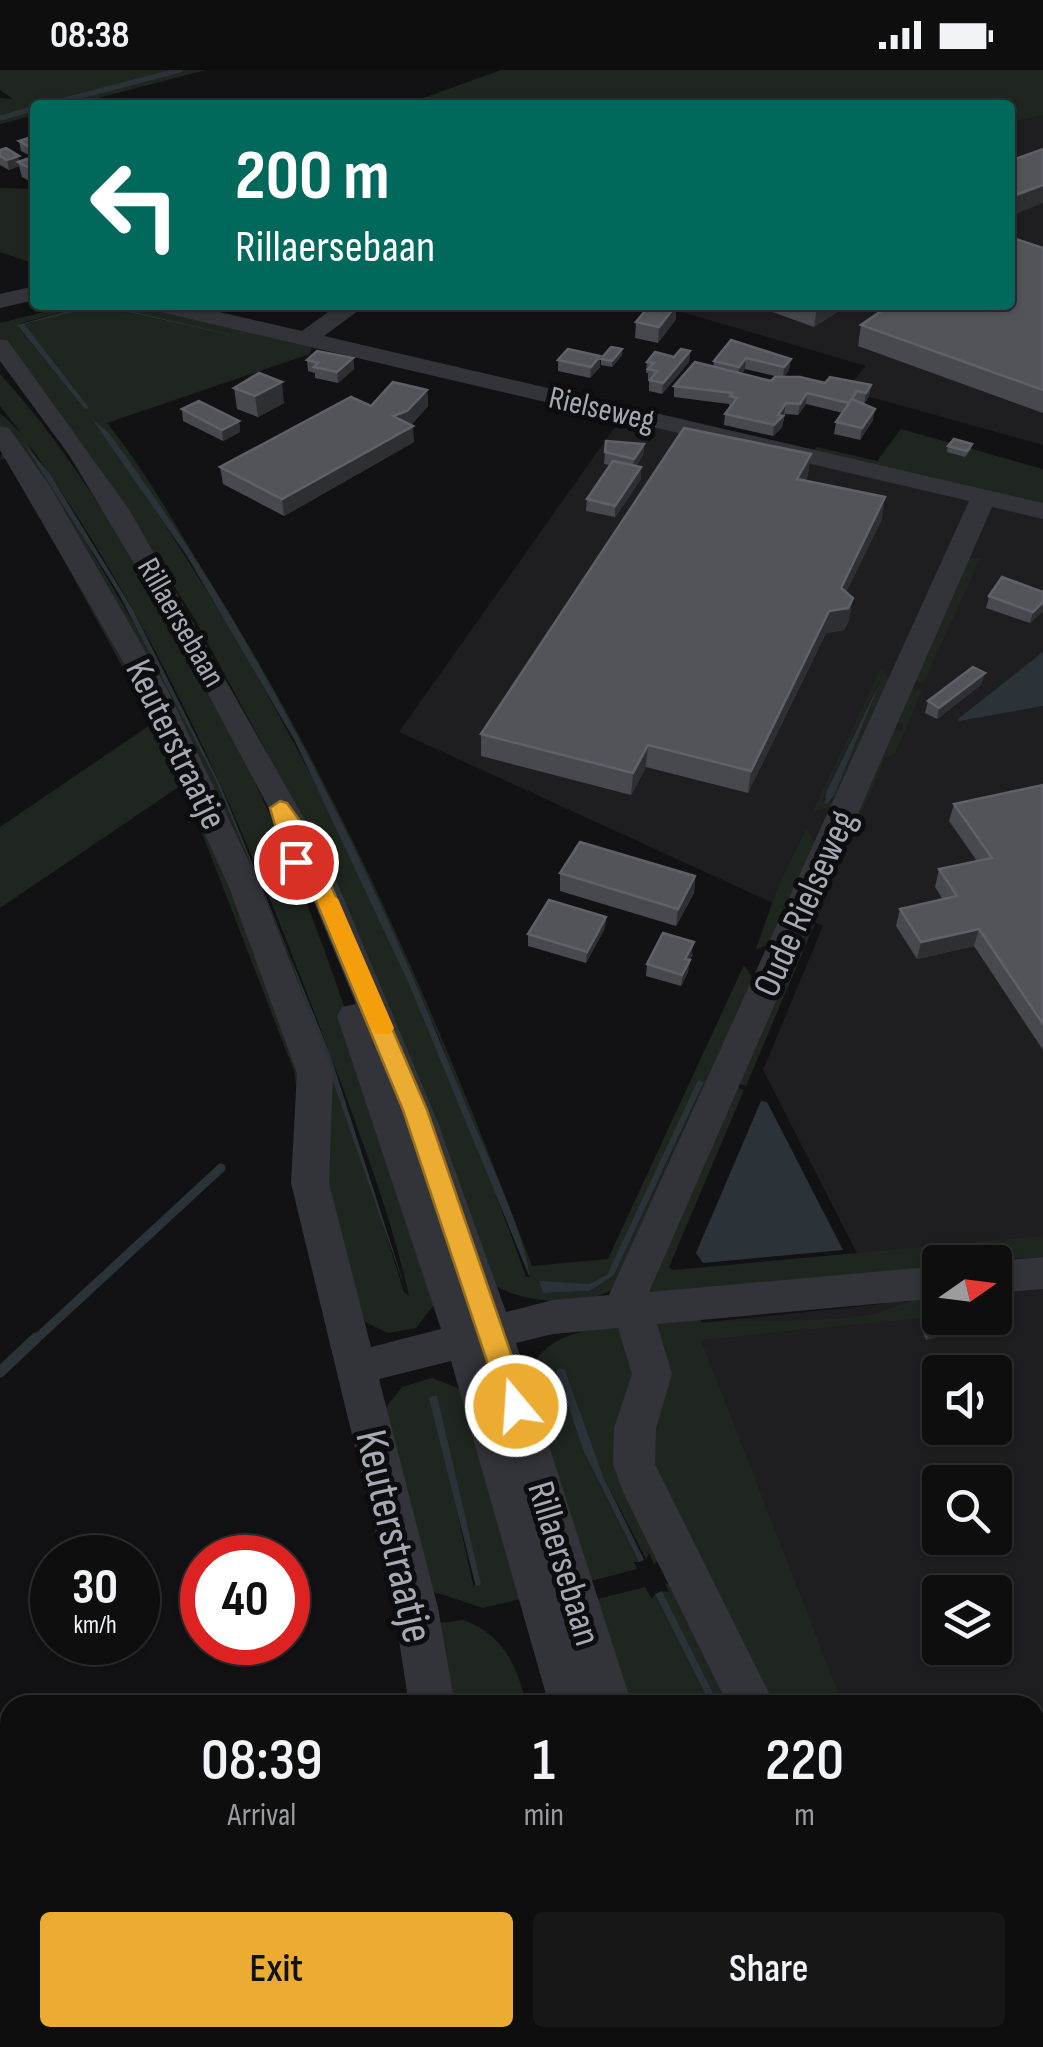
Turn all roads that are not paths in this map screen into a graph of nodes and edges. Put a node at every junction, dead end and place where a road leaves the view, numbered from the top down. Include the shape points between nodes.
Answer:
1 (30, 294) edge
2 (0, 301) edge
3 (182, 310) edge
4 (348, 310) edge
5 (307, 339) junction
6 (0, 346) edge
7 (0, 367) edge
8 (0, 432) edge
9 (71, 444) junction
10 (984, 496) junction
11 (1043, 511) edge
12 (1043, 1273) edge
13 (1012, 1276) edge
14 (922, 1284) edge
15 (630, 1309) junction
16 (478, 1336) junction
17 (356, 1368) junction
18 (430, 1695) edge
19 (569, 1695) edge
20 (605, 1695) edge
21 (747, 1695) edge

1 - 2 street
3 - 5 street, Rielseweg
4 - 5 street
5 - 10 street, Rielseweg
6 - 9 street, Rillaersebaan
7 - 9 street, Rillaersebaan
8 - 17 street, Keuterstraatje via 154,689 265,938 318,1085 310,1183
9 - 16 street, Rillaersebaan via 168,594 280,808 285,836
10 - 11 street, Rielseweg
10 - 15 street, Oude Rielseweg via 628,1294
12 - 13 street
14 - 15 street
15 - 16 street via 553,1317
15 - 21 street via 652,1374 635,1428 634,1464
16 - 17 street
16 - 19 street, Rillaersebaan
16 - 20 street, Rillaersebaan
17 - 18 street, Keuterstraatje via 416,1608

